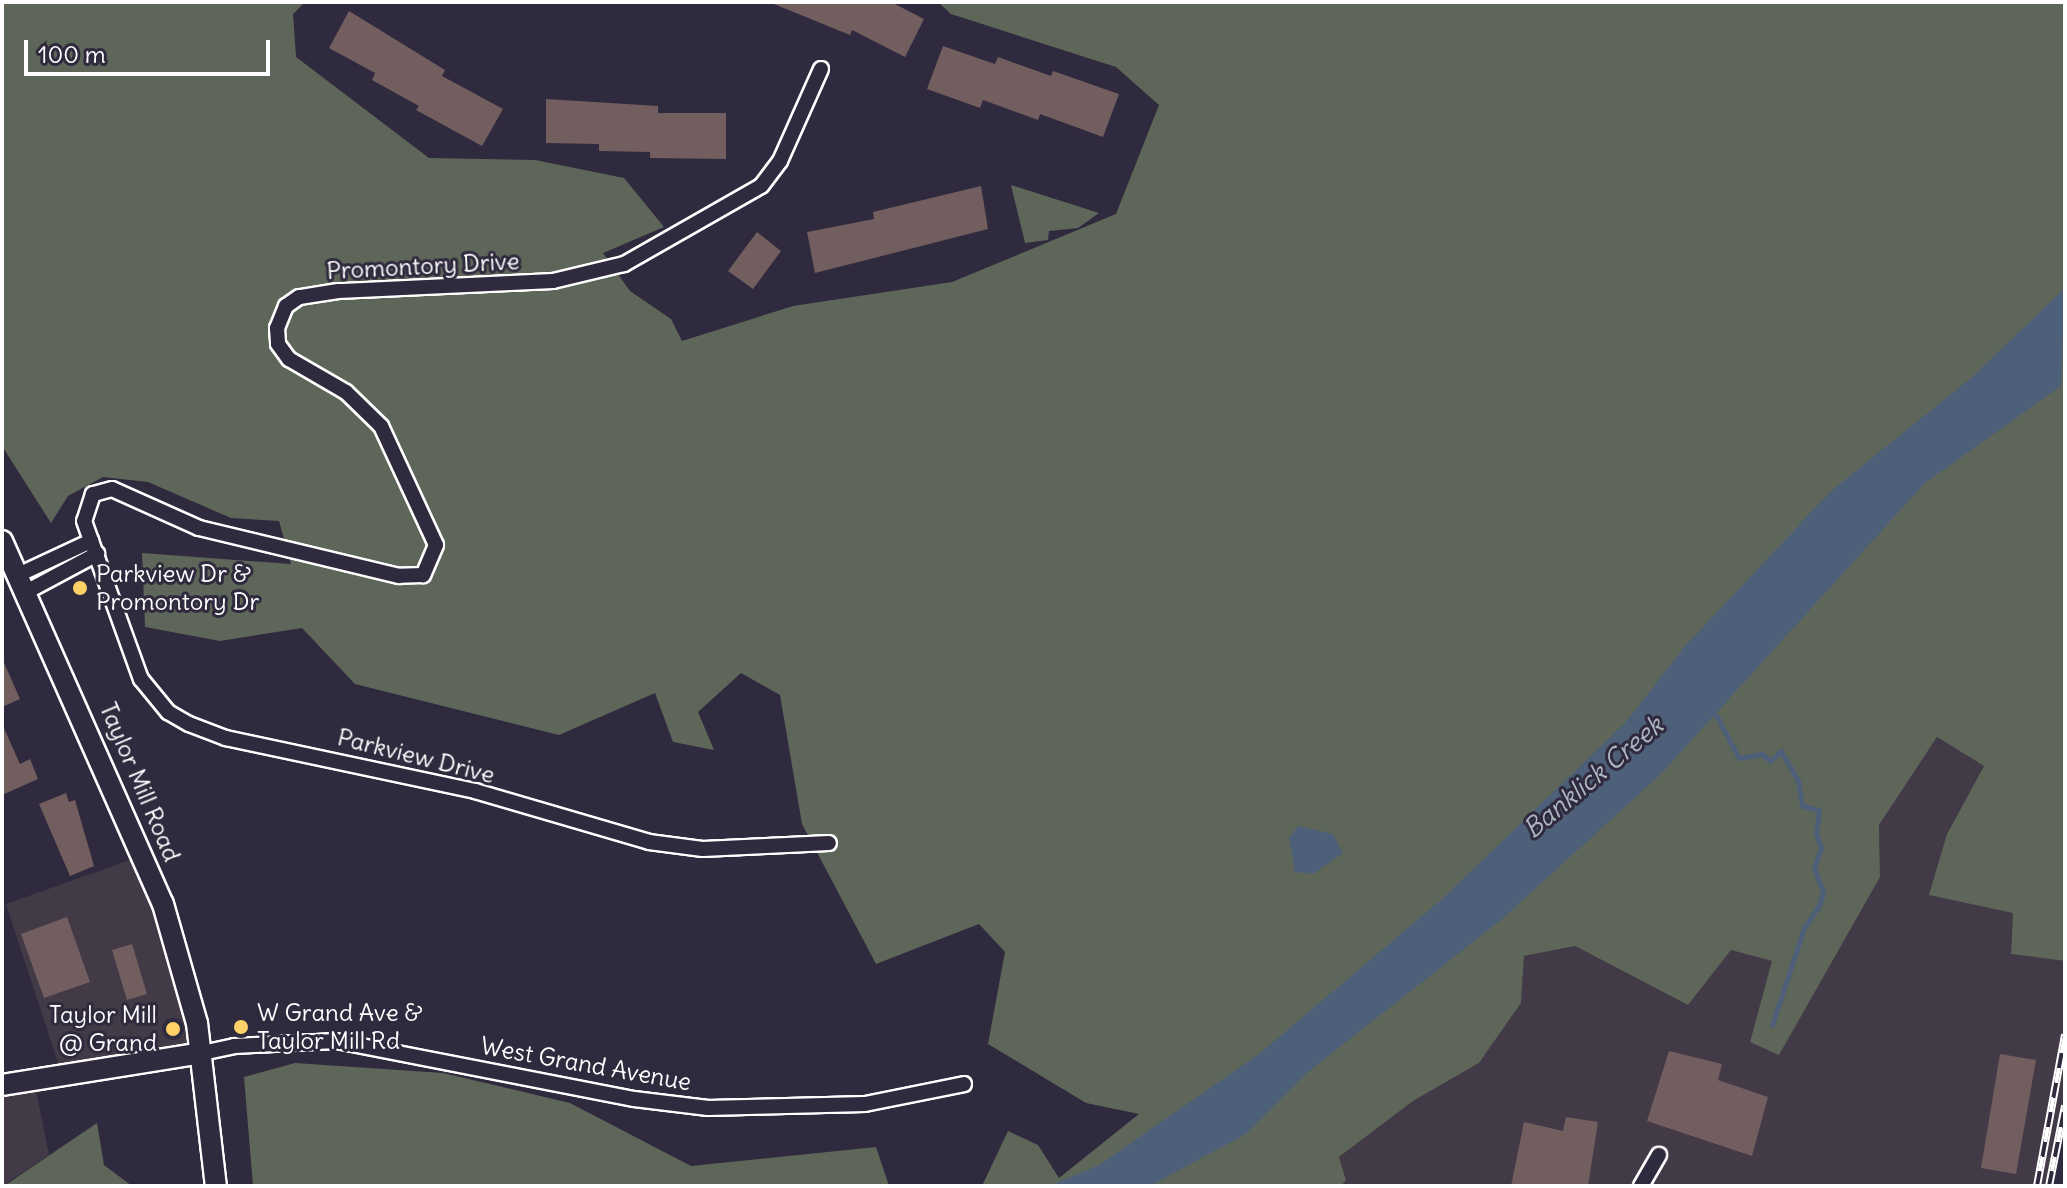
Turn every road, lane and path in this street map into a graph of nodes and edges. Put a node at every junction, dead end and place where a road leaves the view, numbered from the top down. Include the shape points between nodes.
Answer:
1 (821, 69) dead end
2 (2, 541) edge
3 (94, 548) junction
4 (22, 584) junction
5 (829, 843) dead end
6 (202, 1053) junction
7 (964, 1084) dead end
8 (2, 1085) edge
9 (1659, 1155) dead end
10 (216, 1186) edge
11 (1641, 1186) edge

1 - 3 street, Promontory Drive via 780,161 761,186 624,264 553,281 338,291 299,297 286,306 277,328 278,344 289,359 346,392 381,426 436,545 423,575 386,573 199,528 112,489 93,494 87,503 84,521
2 - 4 main road, Taylor Mill Road
3 - 4 street
3 - 5 street, Parkview Drive via 109,579 120,633 141,679 168,712 189,724 226,738 475,791 649,842 703,849
4 - 6 main road, Taylor Mill Road via 163,904
6 - 7 street, West Grand Avenue via 234,1046 336,1041 634,1099 708,1108 865,1104
6 - 8 main road
6 - 10 main road, Taylor Mill Road
9 - 11 street

